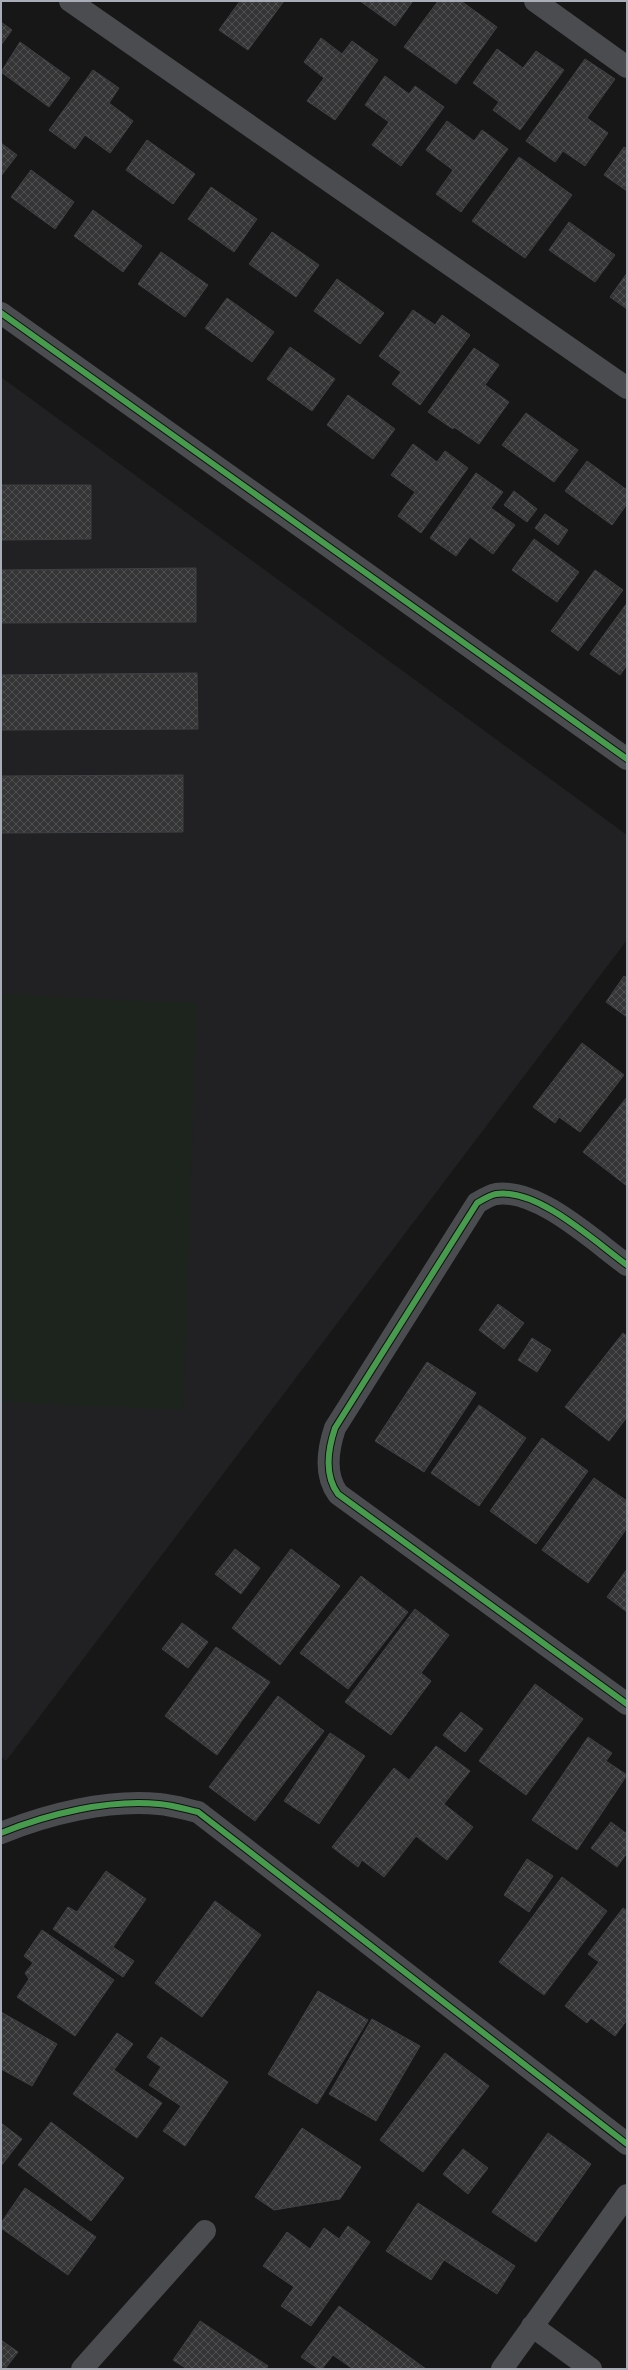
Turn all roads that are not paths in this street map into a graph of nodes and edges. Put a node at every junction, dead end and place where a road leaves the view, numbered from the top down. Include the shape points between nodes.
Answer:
1 (70, 1) edge
2 (535, 1) edge
3 (627, 67) edge
4 (1, 314) edge
5 (627, 388) edge
6 (624, 751) edge
7 (627, 1265) edge
8 (627, 1704) edge
9 (1, 1833) edge
10 (627, 2144) edge
11 (627, 2195) edge
12 (205, 2231) dead end
13 (532, 2326) junction
14 (82, 2369) edge
15 (502, 2369) edge
16 (591, 2369) edge

1 - 5 street
2 - 3 street
4 - 6 street
7 - 8 street via 549,1208 524,1196 496,1194 477,1203 335,1428 329,1446 329,1464 330,1480 338,1494
9 - 10 street via 29,1821 79,1809 159,1804 198,1812
11 - 13 street
12 - 14 street
13 - 15 street
13 - 16 street

